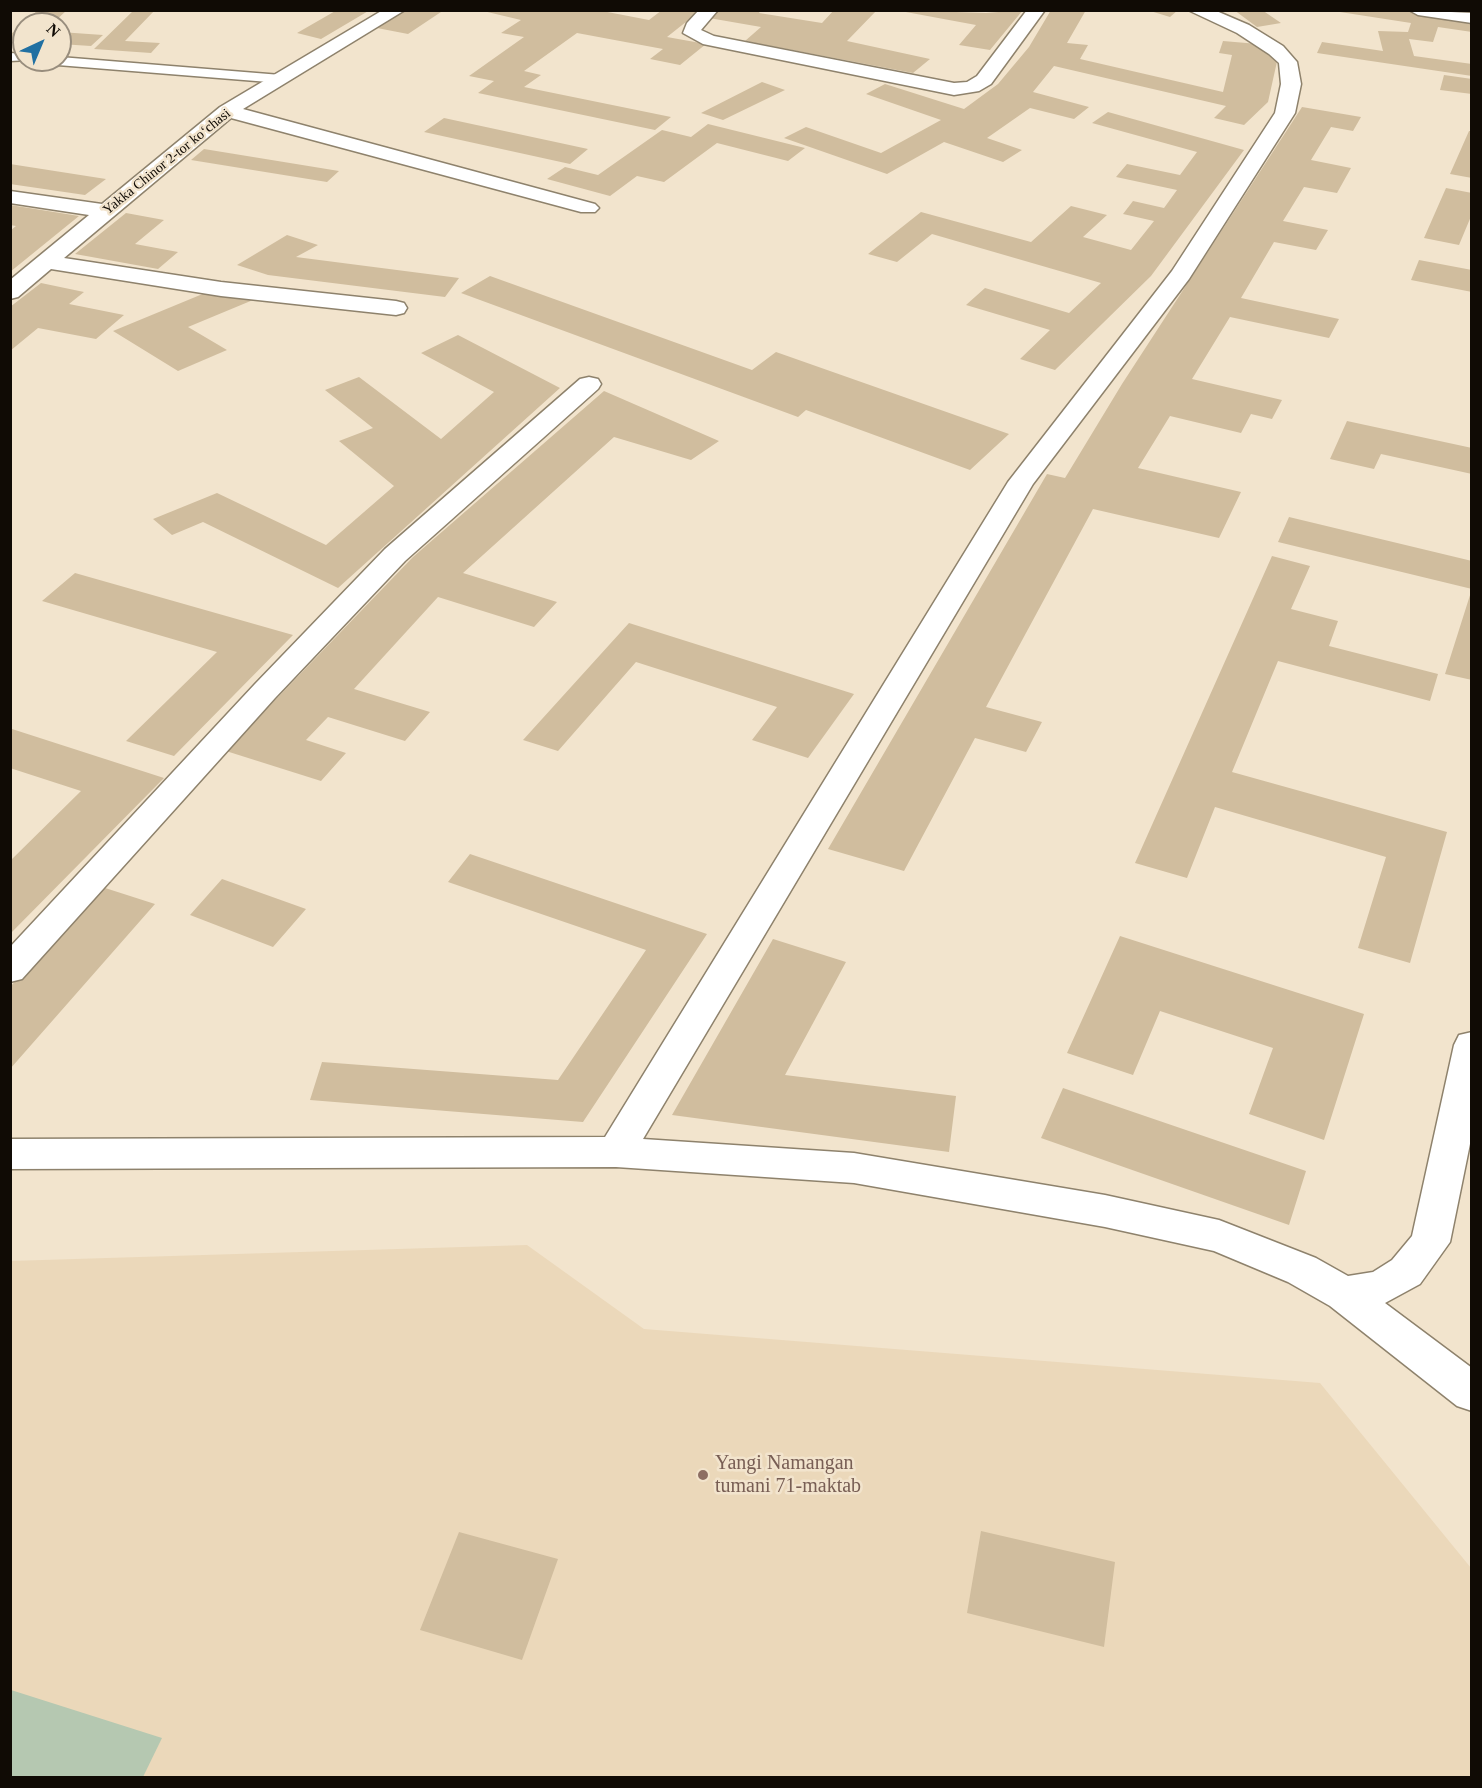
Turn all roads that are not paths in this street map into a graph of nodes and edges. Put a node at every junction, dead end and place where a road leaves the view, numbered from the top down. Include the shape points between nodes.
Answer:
1 (396, 10) edge
2 (709, 10) edge
3 (1036, 10) edge
4 (1197, 10) edge
5 (1418, 10) edge
6 (1472, 18) edge
7 (72, 62) edge
8 (281, 79) junction
9 (227, 111) junction
10 (10, 197) edge
11 (588, 208) dead end
12 (106, 212) junction
13 (48, 262) junction
14 (10, 292) edge
15 (396, 308) dead end
16 (589, 384) dead end
17 (10, 970) edge
18 (1472, 1045) edge
19 (616, 1152) junction
20 (10, 1154) edge
21 (1344, 1294) junction
22 (1472, 1393) edge

1 - 8 street, Yakka Chinor 2-tor koʻchasi
2 - 3 street via 692,33 709,40 954,89 972,87 984,80
4 - 19 street via 1243,29 1288,62 1291,84 1285,113 1181,274 1021,482
5 - 6 street
7 - 8 lane
8 - 9 street, Yakka Chinor 2-tor koʻchasi
9 - 11 street
9 - 12 street, Yakka Chinor 2-tor koʻchasi
10 - 12 street
12 - 13 street, Yakka Chinor 2-tor koʻchasi
13 - 14 street, Yakka Chinor 2-tor koʻchasi
13 - 15 street via 221,289
16 - 17 street via 395,555
18 - 21 street via 1430,1242 1406,1272 1382,1287
19 - 20 street
19 - 21 street via 854,1168 1105,1211 1220,1236 1302,1270
21 - 22 street

